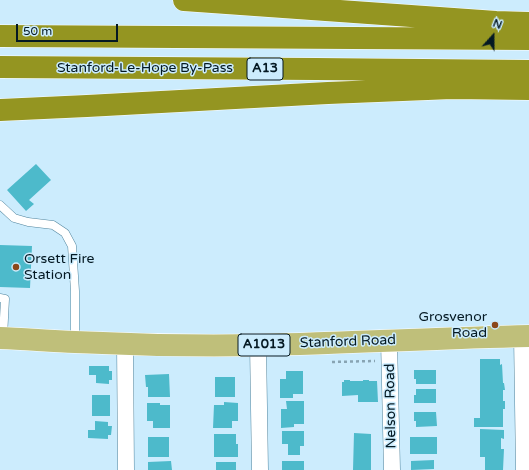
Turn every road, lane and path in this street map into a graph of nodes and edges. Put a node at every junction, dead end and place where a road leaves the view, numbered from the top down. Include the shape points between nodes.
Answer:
1 (184, 0) edge
2 (529, 23) edge
3 (0, 36) edge
4 (529, 39) edge
5 (0, 67) edge
6 (529, 71) edge
7 (529, 89) edge
8 (0, 110) edge
9 (0, 205) edge
10 (0, 298) edge
11 (526, 336) edge
12 (2, 338) edge
13 (389, 341) junction
14 (76, 342) junction
15 (125, 344) junction
16 (258, 345) junction
17 (126, 470) edge
18 (260, 470) edge
19 (392, 470) edge
20 (524, 470) edge

1 - 2 highway
3 - 4 highway, A13
5 - 6 highway, Stanford-Le-Hope By-Pass / A13
7 - 8 highway via 452,88
9 - 14 lane via 14,218 53,225 65,233 72,246 76,291
10 - 12 lane via 5,299
11 - 13 main road, Stanford Road / A1013
11 - 20 street
12 - 14 main road, Stanford Road / A1013
13 - 16 main road, Stanford Road / A1013
13 - 19 street, Nelson Road
14 - 15 main road, Stanford Road / A1013
15 - 16 main road, Stanford Road / A1013
15 - 17 street
16 - 18 street

